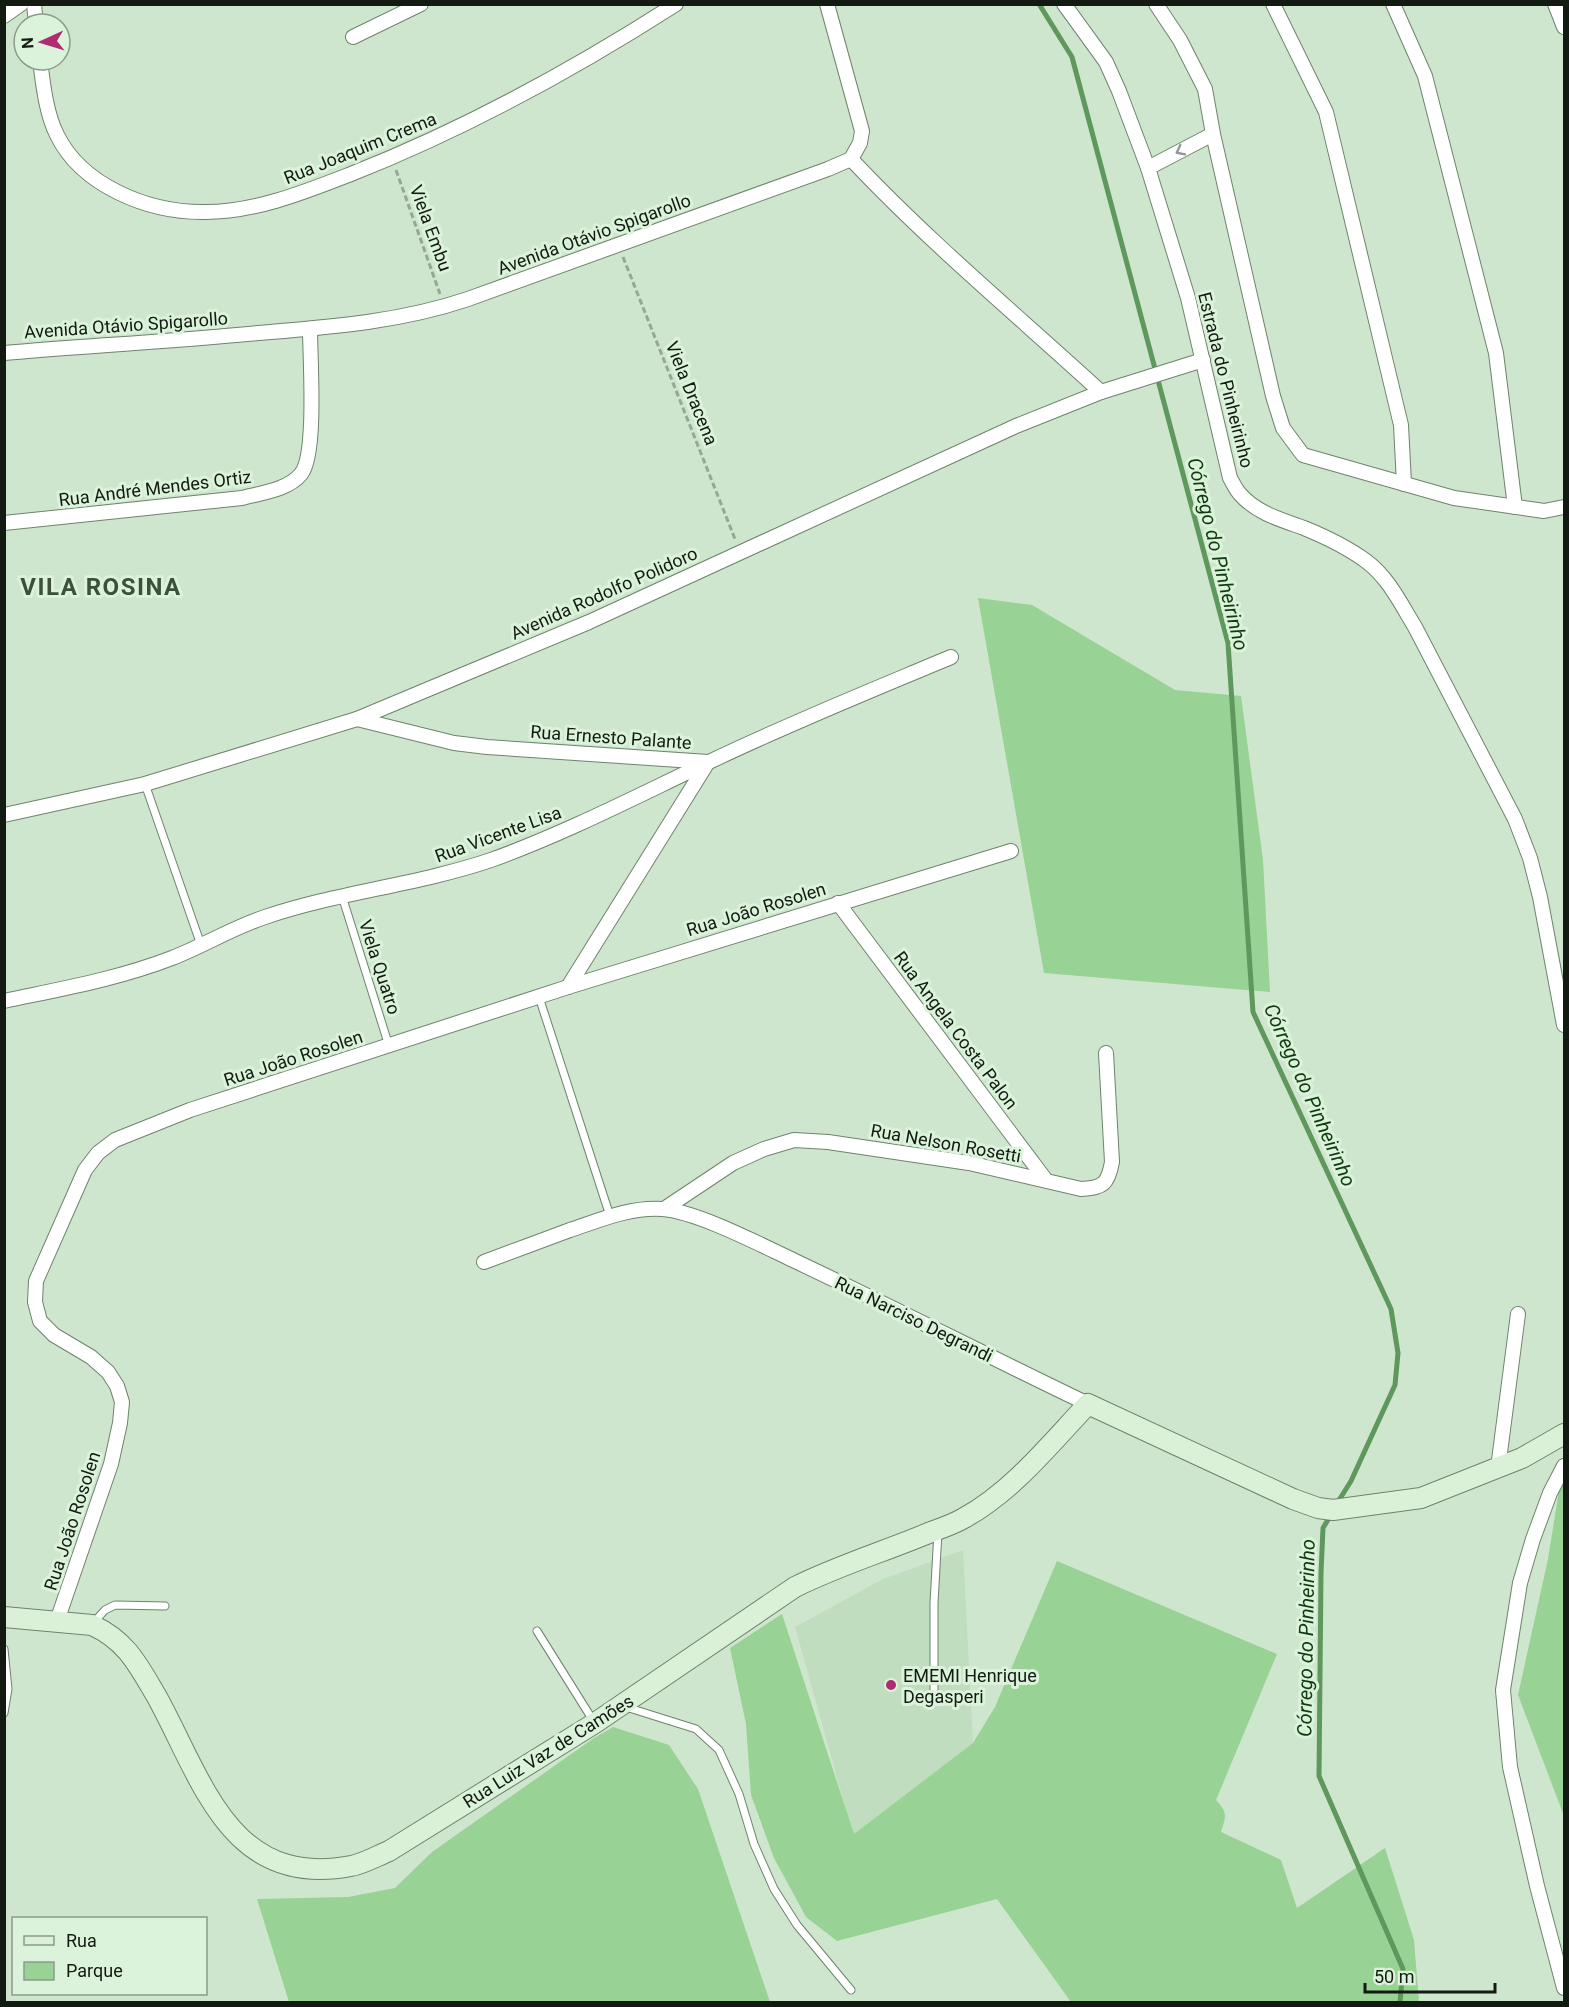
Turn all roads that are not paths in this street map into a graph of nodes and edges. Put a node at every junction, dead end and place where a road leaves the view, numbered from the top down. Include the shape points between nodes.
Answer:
1 (21, 4) edge
2 (421, 4) edge
3 (676, 4) edge
4 (826, 4) edge
5 (1064, 4) edge
6 (1156, 4) edge
7 (1273, 4) edge
8 (1393, 4) edge
9 (1555, 4) edge
10 (4, 16) edge
11 (1564, 27) edge
12 (353, 37) dead end
13 (42, 72) edge
14 (1213, 134) junction
15 (851, 159) junction
16 (1148, 168) junction
17 (310, 329) junction
18 (4, 352) edge
19 (1203, 360) junction
20 (1101, 392) junction
21 (1404, 484) junction
22 (1515, 507) junction
23 (1564, 507) edge
24 (4, 523) edge
25 (951, 657) dead end
26 (357, 718) junction
27 (708, 762) junction
28 (145, 784) junction
29 (4, 815) edge
30 (1011, 851) dead end
31 (342, 896) junction
32 (838, 903) junction
33 (201, 945) junction
34 (1560, 971) edge
35 (568, 987) junction
36 (539, 997) junction
37 (4, 1001) edge
38 (1564, 1025) edge
39 (389, 1046) junction
40 (1106, 1053) dead end
41 (1045, 1179) junction
42 (664, 1209) junction
43 (610, 1216) junction
44 (484, 1262) dead end
45 (1518, 1314) dead end
46 (1088, 1404) junction
47 (1564, 1434) edge
48 (1564, 1466) edge
49 (1498, 1468) junction
50 (938, 1529) junction
51 (165, 1606) dead end
52 (4, 1617) edge
53 (57, 1621) junction
54 (92, 1625) junction
55 (537, 1630) dead end
56 (4, 1649) edge
57 (934, 1700) dead end
58 (621, 1705) junction
59 (4, 1713) edge
60 (595, 1723) junction
61 (1564, 1988) edge
62 (851, 1989) dead end

1 - 10 street
2 - 12 street
3 - 13 street, Rua Joaquim Crema via 519,97 392,158 309,190 238,209 202,213 127,197 94,179 68,153 57,134
4 - 15 street via 862,131
5 - 16 street, Estrada do Pinheirinho via 1106,62
6 - 14 street via 1205,89
7 - 21 street via 1326,112 1401,425
8 - 22 street via 1425,76 1496,353
9 - 11 street
14 -> 16 street
14 - 21 street via 1283,428 1303,455
15 - 17 street, Avenida Otávio Spigarollo via 445,307 380,321
15 - 20 street via 884,194
16 - 19 street, Estrada do Pinheirinho
17 - 18 street, Avenida Otávio Spigarollo
17 - 24 street, Rua André Mendes Ortiz via 310,445 303,473 295,480 242,498
19 - 20 street, Avenida Rodolfo Polidoro
19 - 34 street, Estrada do Pinheirinho via 1230,478 1239,493 1253,506 1337,542 1366,561 1386,582 1415,627 1515,819 1533,868
20 - 26 street, Avenida Rodolfo Polidoro via 1016,426 589,621
21 - 22 street via 1454,498
22 - 23 street
25 - 27 street, Rua Vicente Lisa
26 - 27 street, Rua Ernesto Palante via 454,743
26 - 28 street, Avenida Rodolfo Polidoro
27 - 31 street, Rua Vicente Lisa via 614,808 492,860
27 - 35 street, Rua Ernesto Palante
28 - 29 street, Avenida Rodolfo Polidoro
28 - 33 lane
30 - 32 street, Rua João Rosolen
31 - 33 street, Rua Vicente Lisa via 264,917
31 - 39 lane, Viela Quatro
32 - 35 street, Rua João Rosolen
32 - 41 street, Rua Angela Costa Palon
33 - 37 street, Rua Vicente Lisa via 147,967
34 - 38 street, Estrada do Pinheirinho
35 - 36 street, Rua João Rosolen
36 - 39 street, Rua João Rosolen
36 - 43 lane
39 - 53 street, Rua João Rosolen via 190,1110 115,1140 85,1170 36,1281 35,1302 40,1321 54,1335 108,1372 122,1402 111,1464
40 - 41 street, Rua Nelson Rosetti via 1112,1134 1110,1176 1106,1183 1081,1189
41 - 42 street, Rua Nelson Rosetti via 892,1151 794,1140 733,1163
42 - 43 street, Rua Narciso Degrandi
42 - 46 street, Rua Narciso Degrandi via 708,1222 774,1251
43 - 44 street, Rua Narciso Degrandi
45 - 49 street
46 - 49 main road, Rua Narciso Degrandi via 1293,1499 1331,1509 1421,1498
46 - 50 main road, Rua Luiz Vaz de Camões via 986,1505
47 - 49 main road
48 - 61 street via 1546,1503 1520,1583 1503,1690 1510,1767
50 - 57 lane
50 - 58 main road, Rua Luiz Vaz de Camões via 795,1587
51 - 54 lane via 115,1605
52 - 53 main road, Rua Luiz Vaz de Camões
53 - 54 main road, Rua Luiz Vaz de Camões
54 - 60 main road, Rua Luiz Vaz de Camões via 134,1656 207,1796 230,1828 254,1851 285,1866 353,1866 389,1851
55 - 60 lane
56 - 59 lane via 8,1689
58 - 60 main road, Rua Luiz Vaz de Camões
58 - 62 lane via 696,1729 719,1750 774,1889 796,1925

